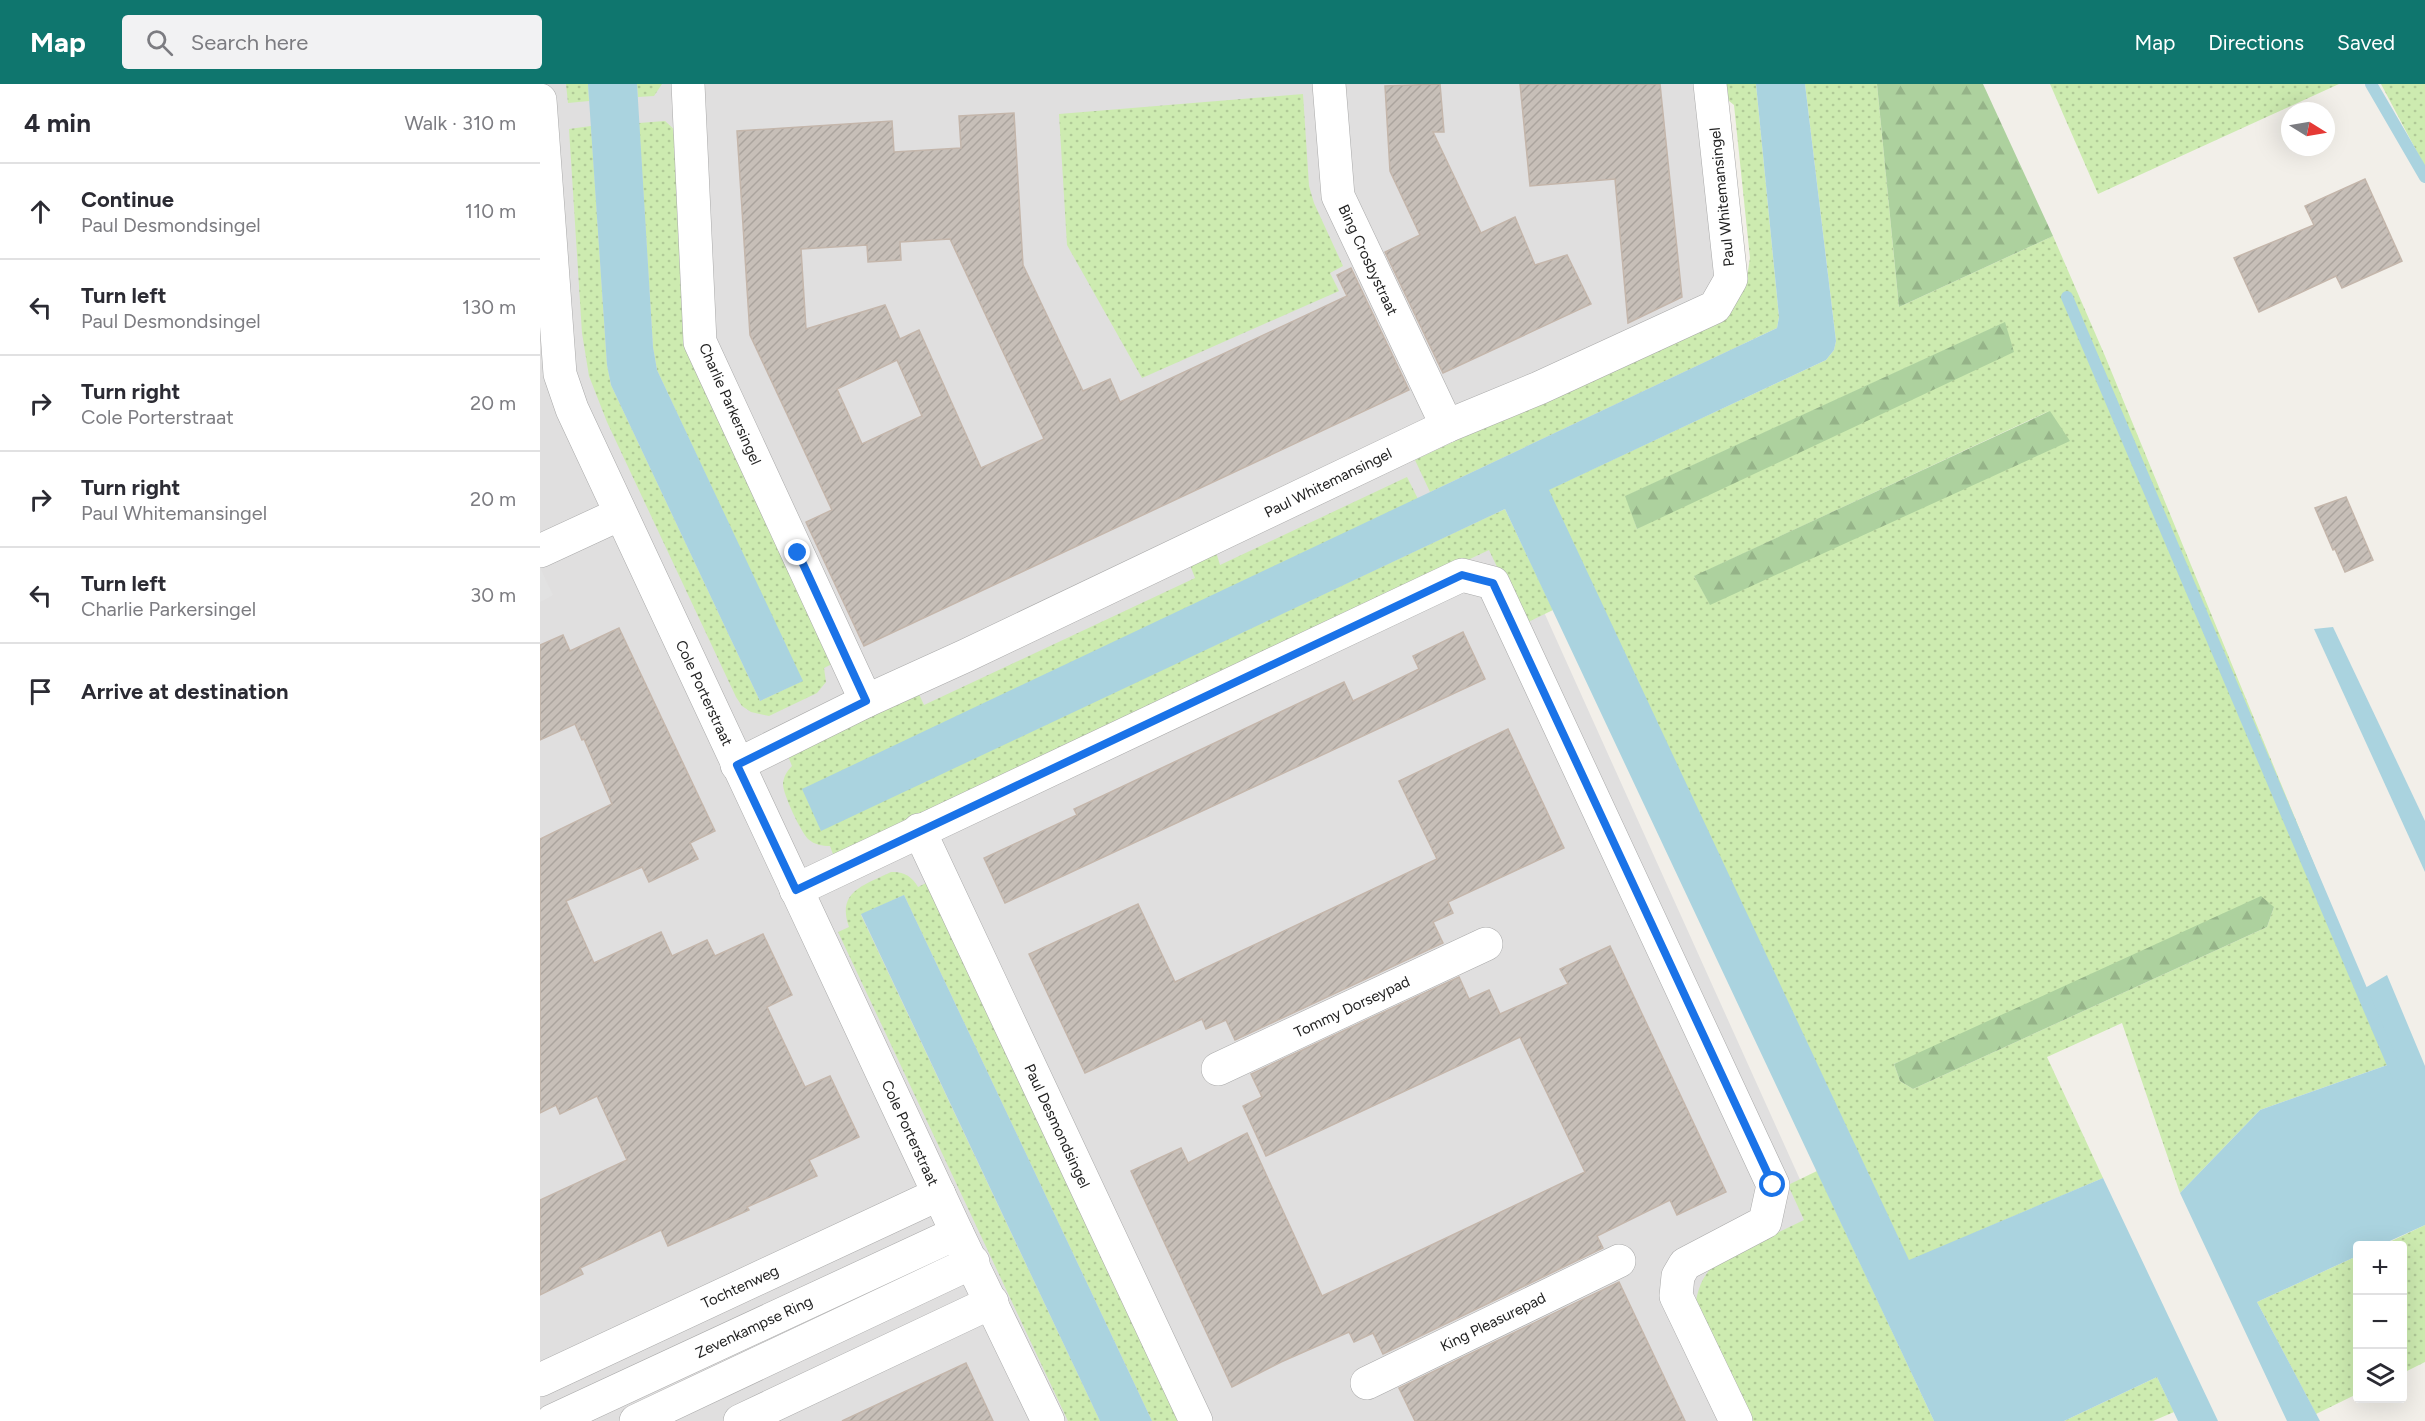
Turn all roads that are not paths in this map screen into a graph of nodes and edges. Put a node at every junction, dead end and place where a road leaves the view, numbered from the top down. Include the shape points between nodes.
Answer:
1 (688, 84) edge
2 (1329, 84) edge
3 (1710, 84) edge
4 (540, 100) edge
5 (1447, 426) junction
6 (620, 514) junction
7 (540, 551) edge
8 (866, 701) junction
9 (737, 765) junction
10 (919, 831) junction
11 (796, 890) junction
12 (1486, 944) dead end
13 (1218, 1069) dead end
14 (939, 1194) junction
15 (957, 1233) junction
16 (1619, 1261) dead end
17 (973, 1262) junction
18 (992, 1302) junction
19 (540, 1380) edge
20 (1367, 1383) dead end
21 (552, 1421) edge
22 (636, 1421) edge
23 (740, 1421) edge
24 (1048, 1421) edge
25 (1196, 1421) edge
26 (1736, 1421) edge

1 - 8 street, Charlie Parkersingel via 700,342
2 - 5 street, Bing Crosbystraat via 1338,196
3 - 5 street, Paul Whitemansingel via 1731,279 1715,307
4 - 6 street, Cole Porterstraat via 560,374
5 - 8 street, Paul Whitemansingel
6 - 7 street
6 - 9 street, Cole Porterstraat
8 - 9 street, Paul Whitemansingel
9 - 11 street, Cole Porterstraat
10 - 11 street
10 - 25 street, Paul Desmondsingel
10 - 26 street via 1462,575 1493,583 1773,1185 1765,1222 1685,1264 1678,1276 1676,1296
11 - 14 street, Cole Porterstraat
12 - 13 street, Tommy Dorseypad
14 - 15 street, Cole Porterstraat
14 - 19 street, Tochtenweg
15 - 17 street, Cole Porterstraat
15 - 21 street, Zevenkampse Ring
16 - 20 street, King Pleasurepad
17 - 18 street, Cole Porterstraat
17 - 22 street
18 - 23 street
18 - 24 street, Cole Porterstraat

